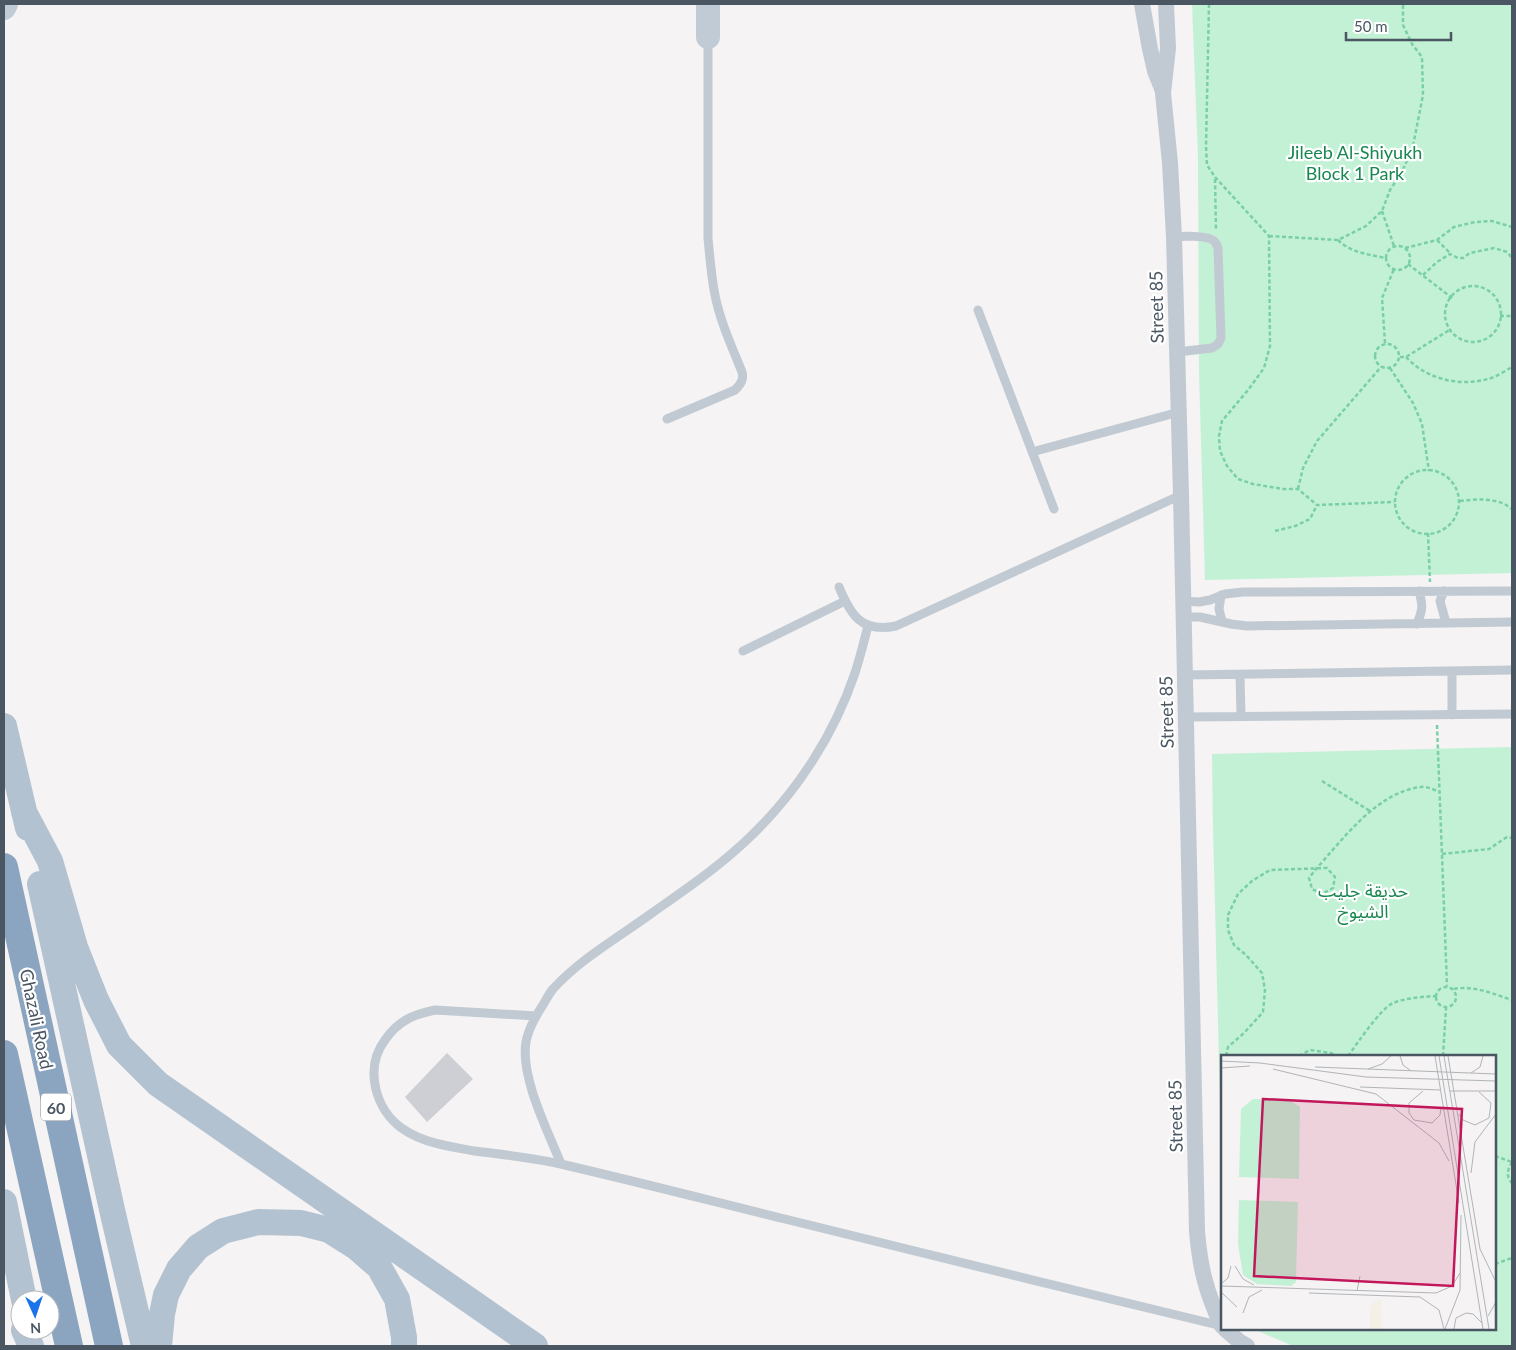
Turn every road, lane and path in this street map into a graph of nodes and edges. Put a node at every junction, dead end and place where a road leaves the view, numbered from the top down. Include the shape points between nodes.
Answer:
1 (6, 4) edge
2 (702, 4) edge
3 (1142, 4) edge
4 (1166, 4) edge
5 (1209, 4) edge
6 (1403, 4) edge
7 (712, 7) edge
8 (4, 8) edge
9 (708, 37) junction
10 (1163, 93) junction
11 (1215, 177) junction
12 (1382, 211) junction
13 (1216, 218) dead end
14 (1512, 227) edge
15 (1269, 236) junction
16 (1174, 237) junction
17 (1338, 240) junction
18 (1437, 240) junction
19 (1394, 246) junction
20 (1405, 248) junction
21 (1450, 254) junction
22 (1386, 258) junction
23 (1512, 258) edge
24 (1408, 264) junction
25 (1394, 269) junction
26 (1423, 275) junction
27 (1452, 298) junction
28 (978, 310) dead end
29 (1500, 316) junction
30 (1512, 316) edge
31 (1451, 329) junction
32 (1385, 343) junction
33 (1177, 352) junction
34 (1400, 357) junction
35 (1406, 357) junction
36 (1381, 367) junction
37 (1512, 367) edge
38 (1390, 368) junction
39 (1179, 412) junction
40 (667, 419) dead end
41 (1032, 452) junction
42 (1429, 470) junction
43 (1298, 489) junction
44 (1181, 495) junction
45 (1394, 502) junction
46 (1460, 502) junction
47 (1317, 506) junction
48 (1054, 509) dead end
49 (1512, 509) edge
50 (1275, 531) dead end
51 (1428, 533) junction
52 (840, 587) dead end
53 (1419, 591) junction
54 (1430, 591) junction
55 (1444, 591) junction
56 (1512, 591) edge
57 (1220, 595) junction
58 (845, 601) junction
59 (1184, 609) junction
60 (1222, 621) junction
61 (1512, 622) edge
62 (1446, 623) junction
63 (1417, 624) junction
64 (868, 626) junction
65 (742, 651) dead end
66 (1512, 670) edge
67 (1452, 671) junction
68 (1240, 674) junction
69 (1185, 675) junction
70 (1452, 714) junction
71 (1512, 714) edge
72 (1436, 715) junction
73 (1241, 716) junction
74 (1186, 717) junction
75 (4, 726) edge
76 (1322, 781) dead end
77 (1440, 792) junction
78 (1370, 811) junction
79 (24, 812) junction
80 (1512, 838) edge
81 (1442, 854) junction
82 (4, 867) edge
83 (1316, 868) junction
84 (1447, 986) junction
85 (1454, 989) junction
86 (1435, 996) junction
87 (1512, 1000) edge
88 (1446, 1008) junction
89 (536, 1016) junction
90 (4, 1054) edge
91 (1226, 1055) edge
92 (1301, 1055) edge
93 (1334, 1055) edge
94 (1349, 1055) edge
95 (1443, 1055) edge
96 (1496, 1156) edge
97 (1512, 1162) edge
98 (561, 1164) junction
99 (1512, 1183) edge
100 (4, 1202) edge
101 (1512, 1258) edge
102 (1496, 1264) edge
103 (22, 1290) edge
104 (1221, 1323) edge
105 (1221, 1327) edge
106 (1226, 1330) edge
107 (69, 1346) edge
108 (109, 1346) edge
109 (144, 1346) edge
110 (159, 1346) edge
111 (404, 1346) edge
112 (535, 1346) edge
113 (1247, 1346) edge

1 - 8 main road
2 - 9 lane
3 - 10 street, Street 85 via 1150,50
4 - 10 street, Street 85 via 1168,48
5 - 11 path via 1206,146 1207,165
6 - 12 path via 1403,25 1422,58 1422,95 1413,146
7 - 9 main road
9 - 40 lane via 710,267 720,314 743,379 735,390
10 - 16 street, Street 85
11 - 13 path
11 - 15 path
12 - 17 path via 1366,226
12 - 19 path
14 - 18 path via 1492,221 1475,222 1454,227
15 - 17 path
15 - 43 path via 1270,346 1264,368 1222,421 1220,451 1238,479
16 - 33 street, Street 85
16 - 33 lane via 1211,239 1218,248 1218,344 1212,348
17 - 22 path via 1355,251
18 - 20 path
18 - 21 path
19 - 20 path
19 - 22 path
20 - 24 path via 1410,256
21 - 23 path via 1463,258 1470,253 1494,248 1507,252
21 - 26 path
22 - 25 path
24 - 25 path via 1402,269
24 - 26 path
25 - 32 path via 1382,298
26 - 27 path
27 - 29 path via 1458,291 1474,286 1491,292 1501,306
27 - 31 path via 1447,304 1446,322
28 - 41 lane
29 - 30 path
29 - 31 path via 1500,324 1490,338 1473,342 1456,336
31 - 35 path
32 - 34 path via 1393,345
32 - 36 path via 1374,357
33 - 39 street, Street 85
34 - 35 path
34 - 38 path
35 - 37 path via 1414,366 1437,378 1462,383 1488,379
36 - 38 path
36 - 43 path via 1317,441 1303,468
38 - 42 path via 1413,403 1422,424
39 - 41 lane
39 - 44 street, Street 85
41 - 48 lane
42 - 45 path via 1416,470 1400,482
42 - 46 path via 1437,470 1453,482
43 - 47 path
44 - 59 street, Street 85
44 - 64 lane via 896,626
45 - 47 path
45 - 51 path via 1400,521 1417,533
46 - 49 path via 1501,501
46 - 51 path via 1453,521 1437,533
47 - 50 path via 1310,519
51 - 54 path
52 - 58 lane
53 - 54 lane
53 - 57 lane via 1243,592
53 - 63 lane via 1423,605
54 - 55 lane
55 - 56 lane
55 - 62 lane via 1440,601
57 - 59 lane
57 - 60 lane
58 - 64 lane via 854,616
58 - 65 lane
59 - 60 lane via 1200,617
59 - 69 street, Street 85
60 - 63 lane via 1247,626
61 - 62 lane
62 - 63 lane
64 - 89 lane via 855,672 837,717 814,760 784,800 714,870 575,968 552,990
66 - 67 lane
67 - 68 lane
67 - 70 lane
68 - 69 lane
68 - 73 lane
69 - 74 street, Street 85
70 - 71 lane
70 - 72 lane
72 - 73 lane
72 - 77 path
73 - 74 lane
74 - 104 street, Street 85 via 1197,1230 1204,1280
75 - 79 main road
76 - 78 path
77 - 78 path via 1423,786 1398,793
77 - 81 path
78 - 83 path
79 - 109 main road
79 - 112 main road via 50,861 75,947 96,1000 119,1045 158,1084
80 - 81 path via 1507,837 1489,850
81 - 84 path
82 - 108 highway, Ghazali Road / 60
83 - 83 path via 1308,878 1312,889 1322,894 1333,888 1335,877 1327,868
83 - 91 path via 1270,870 1238,894 1228,914 1228,930 1234,945 1262,973 1265,990 1263,1012 1228,1047
84 - 85 path
84 - 86 path via 1439,989
85 - 87 path via 1464,987
85 - 88 path via 1457,997 1454,1005
86 - 88 path via 1438,1004
86 - 94 path via 1392,1004 1370,1026
88 - 95 path
89 - 98 lane via 526,1040 525,1067
89 - 98 lane via 435,1010 404,1020 382,1044 376,1059 376,1091 391,1120 422,1139
90 - 107 highway, 60
92 - 93 path via 1310,1050
96 - 97 path
97 - 99 path via 1508,1170
98 - 105 lane
100 - 103 main road
101 - 102 path
106 - 113 street, Street 85
110 - 111 main road via 166,1295 179,1270 198,1247 223,1231 258,1222 301,1223 329,1230 356,1247 379,1267 397,1299

